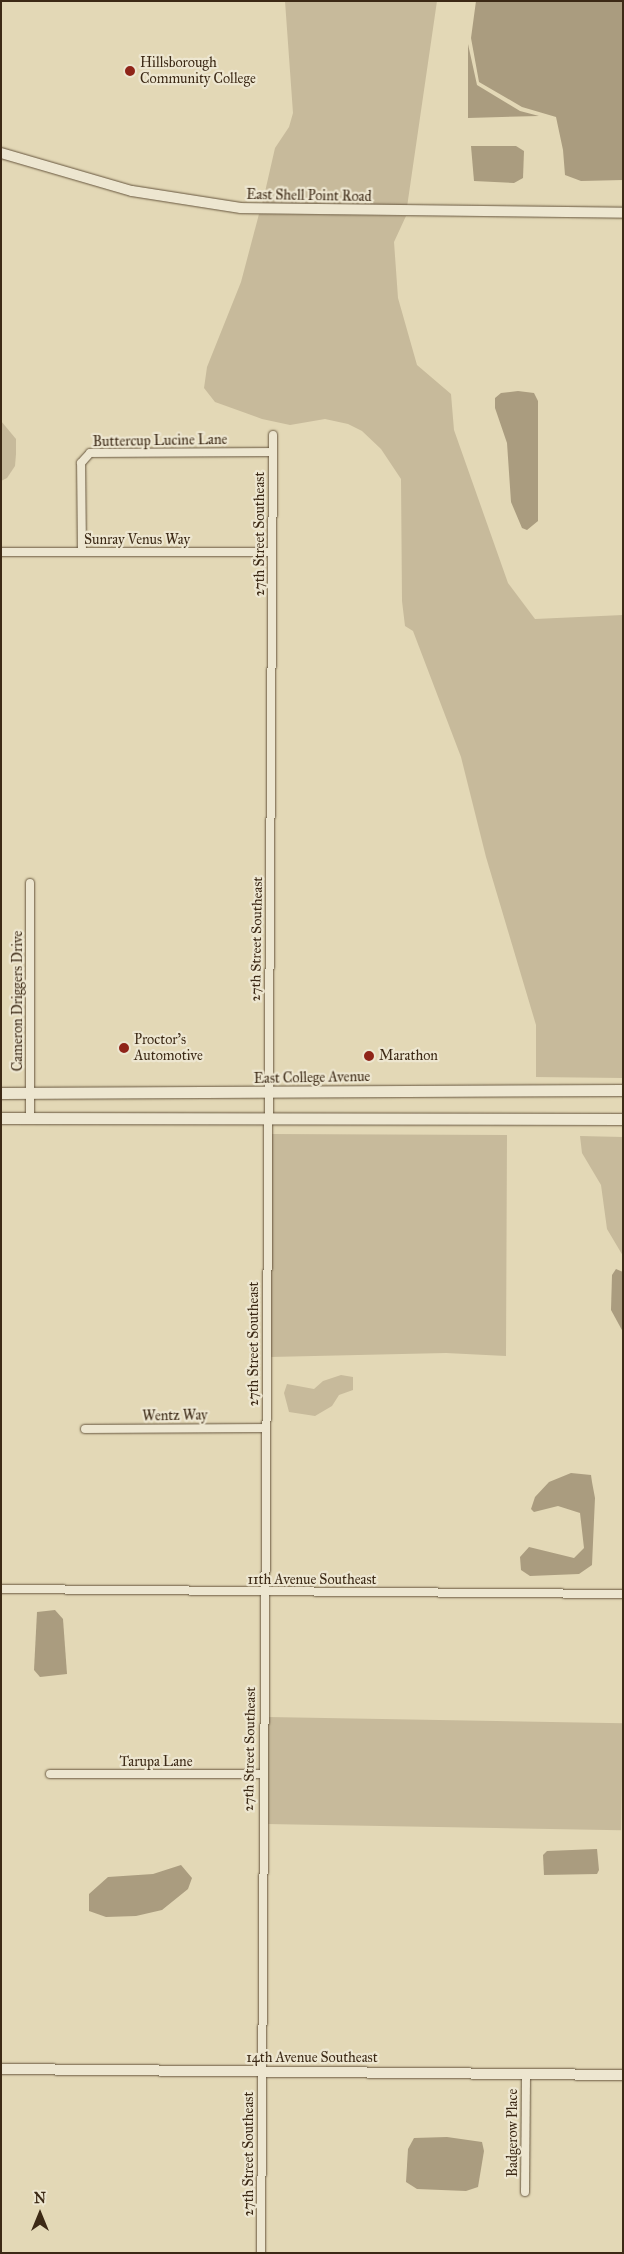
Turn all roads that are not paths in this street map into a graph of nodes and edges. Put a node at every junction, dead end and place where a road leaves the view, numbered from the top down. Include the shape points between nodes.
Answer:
1 (1, 153) edge
2 (623, 213) edge
3 (273, 435) dead end
4 (273, 452) junction
5 (1, 552) edge
6 (82, 552) junction
7 (272, 552) junction
8 (30, 883) dead end
9 (623, 1090) edge
10 (1, 1093) edge
11 (30, 1093) junction
12 (267, 1094) junction
13 (1, 1118) edge
14 (30, 1118) junction
15 (267, 1119) junction
16 (623, 1119) edge
17 (266, 1428) junction
18 (85, 1429) dead end
19 (1, 1589) edge
20 (265, 1592) junction
21 (623, 1594) edge
22 (50, 1774) dead end
23 (262, 1774) junction
24 (1, 2070) edge
25 (262, 2072) junction
26 (526, 2074) junction
27 (623, 2075) edge
28 (525, 2192) dead end
29 (261, 2253) edge

1 - 2 street, East Shell Point Road via 132,191 240,208
3 - 4 street, 27th Street Southeast
4 - 6 street, Buttercup Lucine Lane via 90,453 81,463
4 - 7 street, 27th Street Southeast
5 - 6 street, Sunray Venus Way
6 - 7 street, Sunray Venus Way
7 - 12 street, 27th Street Southeast
8 - 11 street, Cameron Driggers Drive
9 - 12 main road, East College Avenue
10 - 11 main road, East College Avenue
11 - 12 main road, East College Avenue
11 - 14 street, Cameron Driggers Drive
12 - 15 street, 27th Street Southeast
13 - 14 main road
14 - 15 main road
15 - 16 main road
15 - 17 street, 27th Street Southeast
17 - 18 street, Wentz Way
17 - 20 street, 27th Street Southeast
19 - 20 street, 11th Avenue Southeast
20 - 21 street, 11th Avenue Southeast
20 - 23 street, 27th Street Southeast
22 - 23 street, Tarupa Lane
23 - 25 street, 27th Street Southeast
24 - 25 street, 14th Avenue Southeast
25 - 26 street, 14th Avenue Southeast
25 - 29 street, 27th Street Southeast
26 - 27 street, 14th Avenue Southeast
26 - 28 street, Badgerow Place

